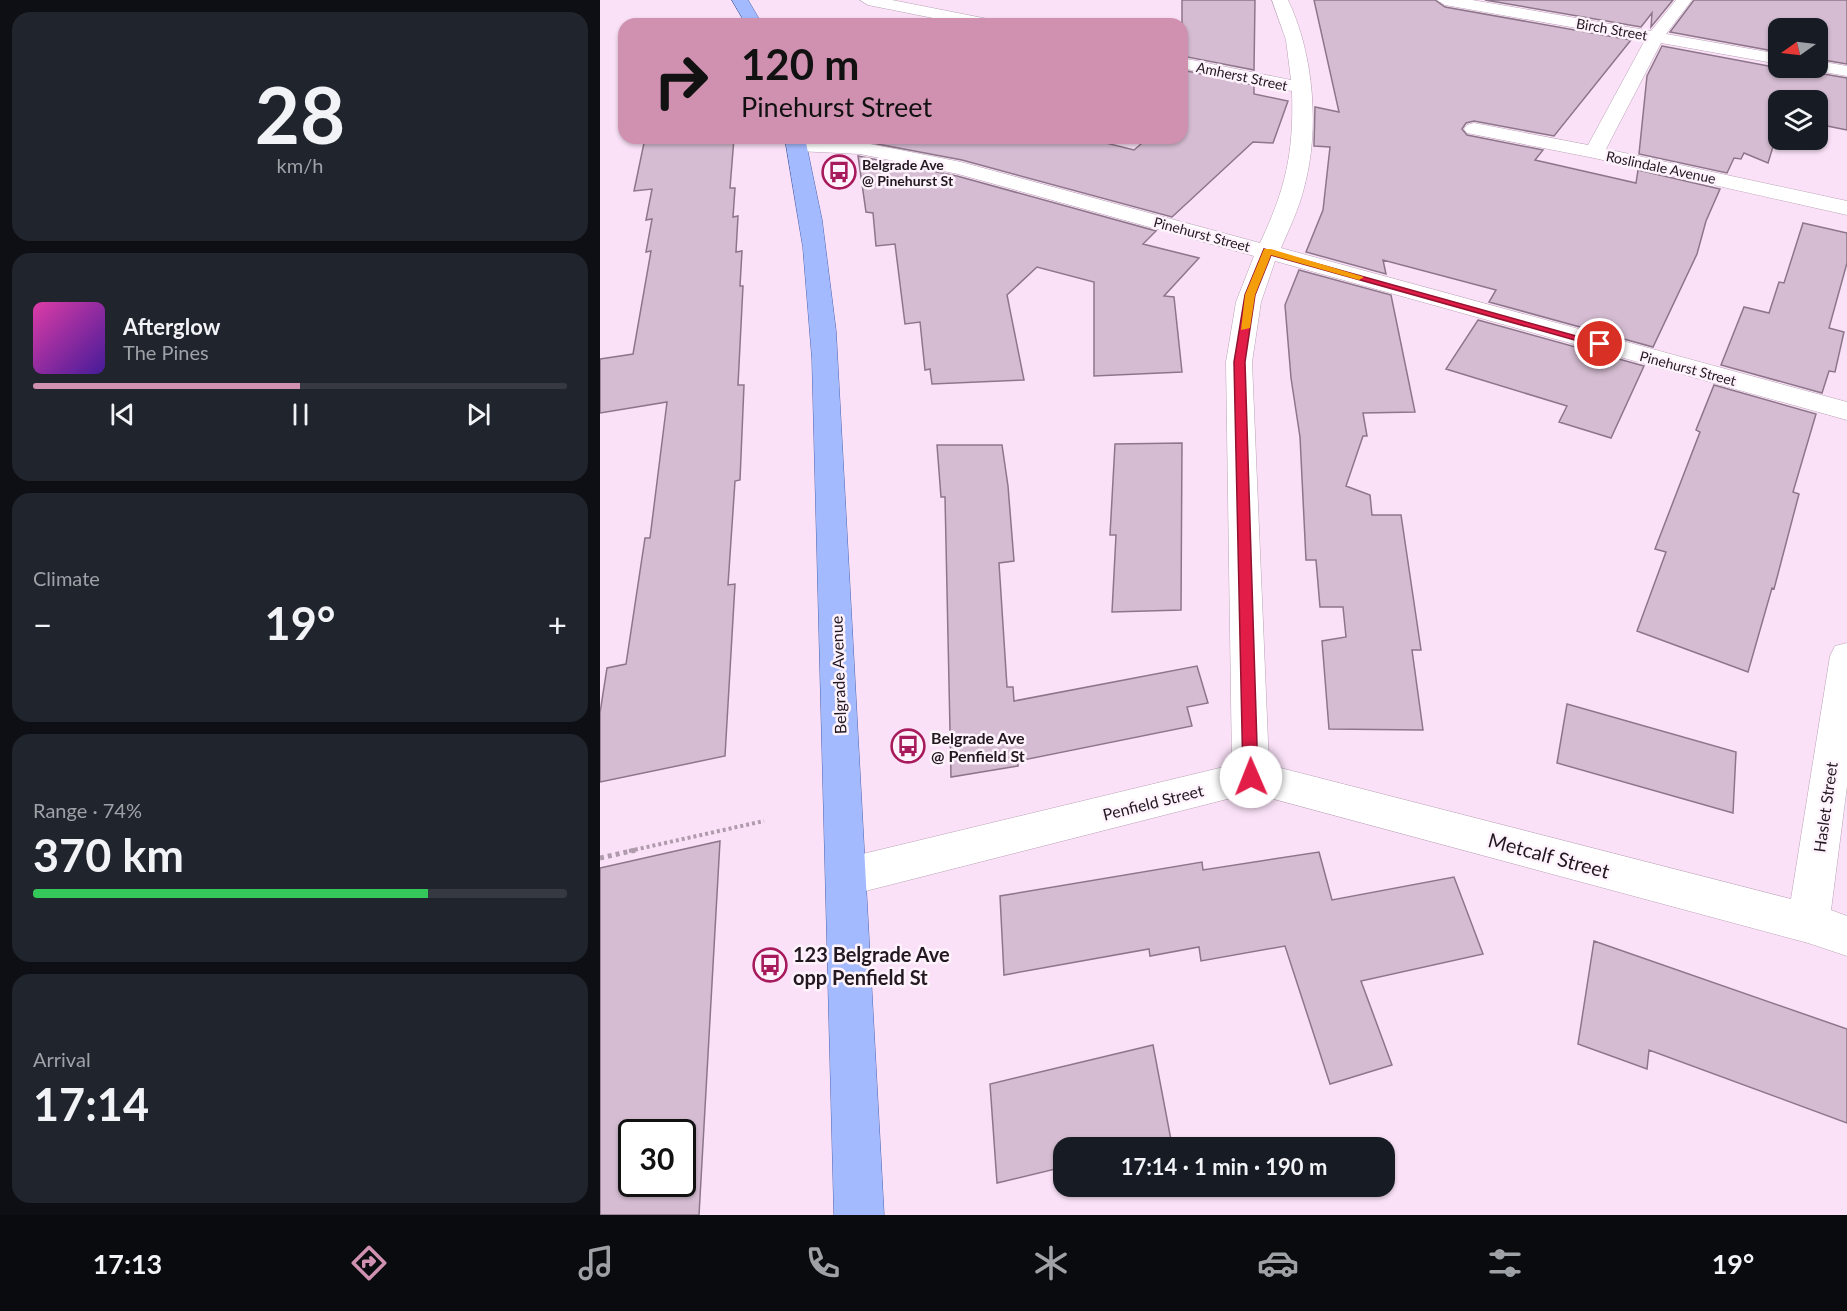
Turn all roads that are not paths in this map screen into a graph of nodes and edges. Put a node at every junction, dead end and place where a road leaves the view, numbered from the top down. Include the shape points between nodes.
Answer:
1 (740, 0) edge
2 (868, 0) edge
3 (1280, 0) edge
4 (1445, 0) edge
5 (1684, 0) edge
6 (750, 18) edge
7 (958, 18) edge
8 (1656, 36) junction
9 (1768, 57) edge
10 (1188, 64) edge
11 (1828, 68) edge
12 (1847, 71) edge
13 (1303, 88) junction
14 (1474, 129) dead end
15 (796, 144) edge
16 (817, 144) edge
17 (1594, 152) junction
18 (1847, 208) edge
19 (1267, 251) junction
20 (1847, 411) edge
21 (1847, 656) edge
22 (1251, 777) junction
23 (846, 877) junction
24 (1808, 923) junction
25 (1847, 936) edge
26 (859, 1215) edge

1 - 6 main road
2 - 7 street
3 - 13 street via 1288,13
4 - 8 street, Birch Street
5 - 8 street
8 - 9 street, Birch Street
8 - 17 street
10 - 13 street, Amherst Street
11 - 12 street
13 - 19 street via 1294,187
14 - 17 street, Roslindale Avenue
15 - 23 main road, Belgrade Avenue via 818,267 825,359
16 - 19 street, Pinehurst Street via 860,148 961,168
17 - 18 street, Roslindale Avenue
19 - 20 street, Pinehurst Street
19 - 22 street via 1250,295 1239,362
21 - 24 street, Haslet Street
22 - 23 street, Penfield Street
22 - 24 street, Metcalf Street
23 - 26 main road, Belgrade Avenue
24 - 25 street, Metcalf Street

